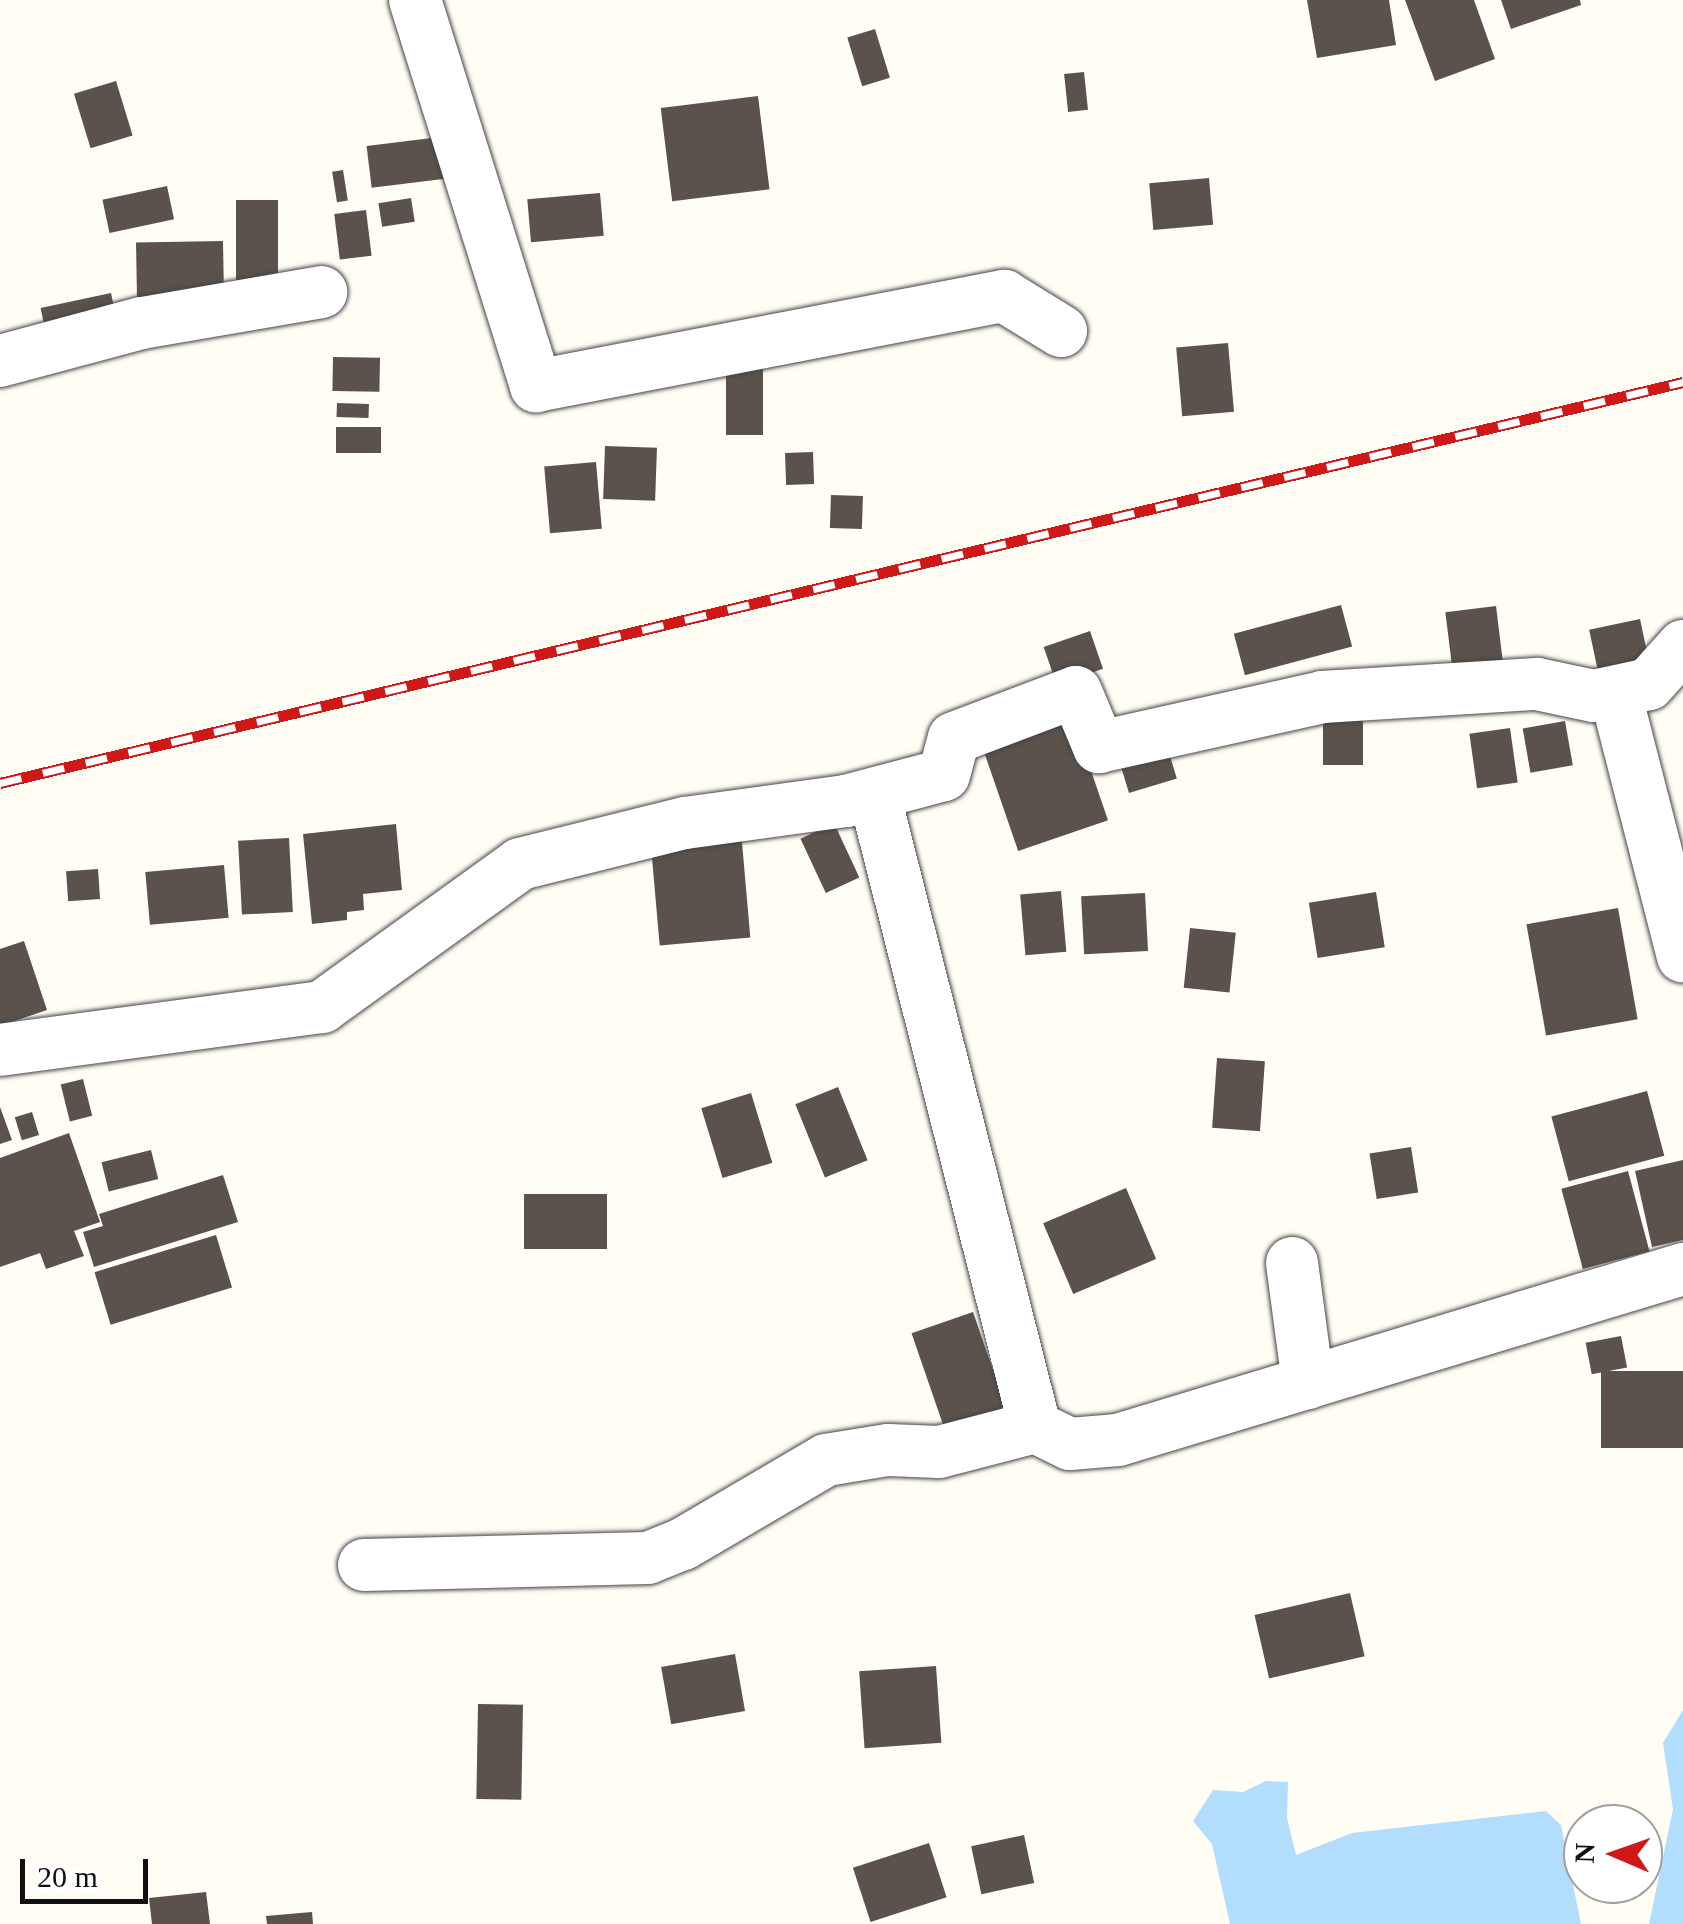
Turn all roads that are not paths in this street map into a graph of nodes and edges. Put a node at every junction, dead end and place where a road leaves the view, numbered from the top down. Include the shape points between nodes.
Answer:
1 (415, 0) edge
2 (320, 292) dead end
3 (1061, 330) dead end
4 (0, 361) edge
5 (1683, 646) edge
6 (1616, 692) junction
7 (874, 794) junction
8 (1683, 956) edge
9 (0, 1050) edge
10 (1292, 1263) dead end
11 (1683, 1268) edge
12 (1308, 1383) junction
13 (1035, 1426) junction
14 (364, 1565) dead end

1 - 3 street via 536,386 1004,296
2 - 4 street via 142,323
5 - 6 street via 1649,684
6 - 7 street via 1594,696 1538,684 1322,696 1098,747 1076,692 954,738 944,775
6 - 8 street
7 - 9 street via 685,823 520,864 322,1006
7 - 13 street
10 - 12 street
11 - 12 street
12 - 13 street via 1118,1440 1070,1444
13 - 14 street via 940,1452 888,1450 826,1460 648,1558

